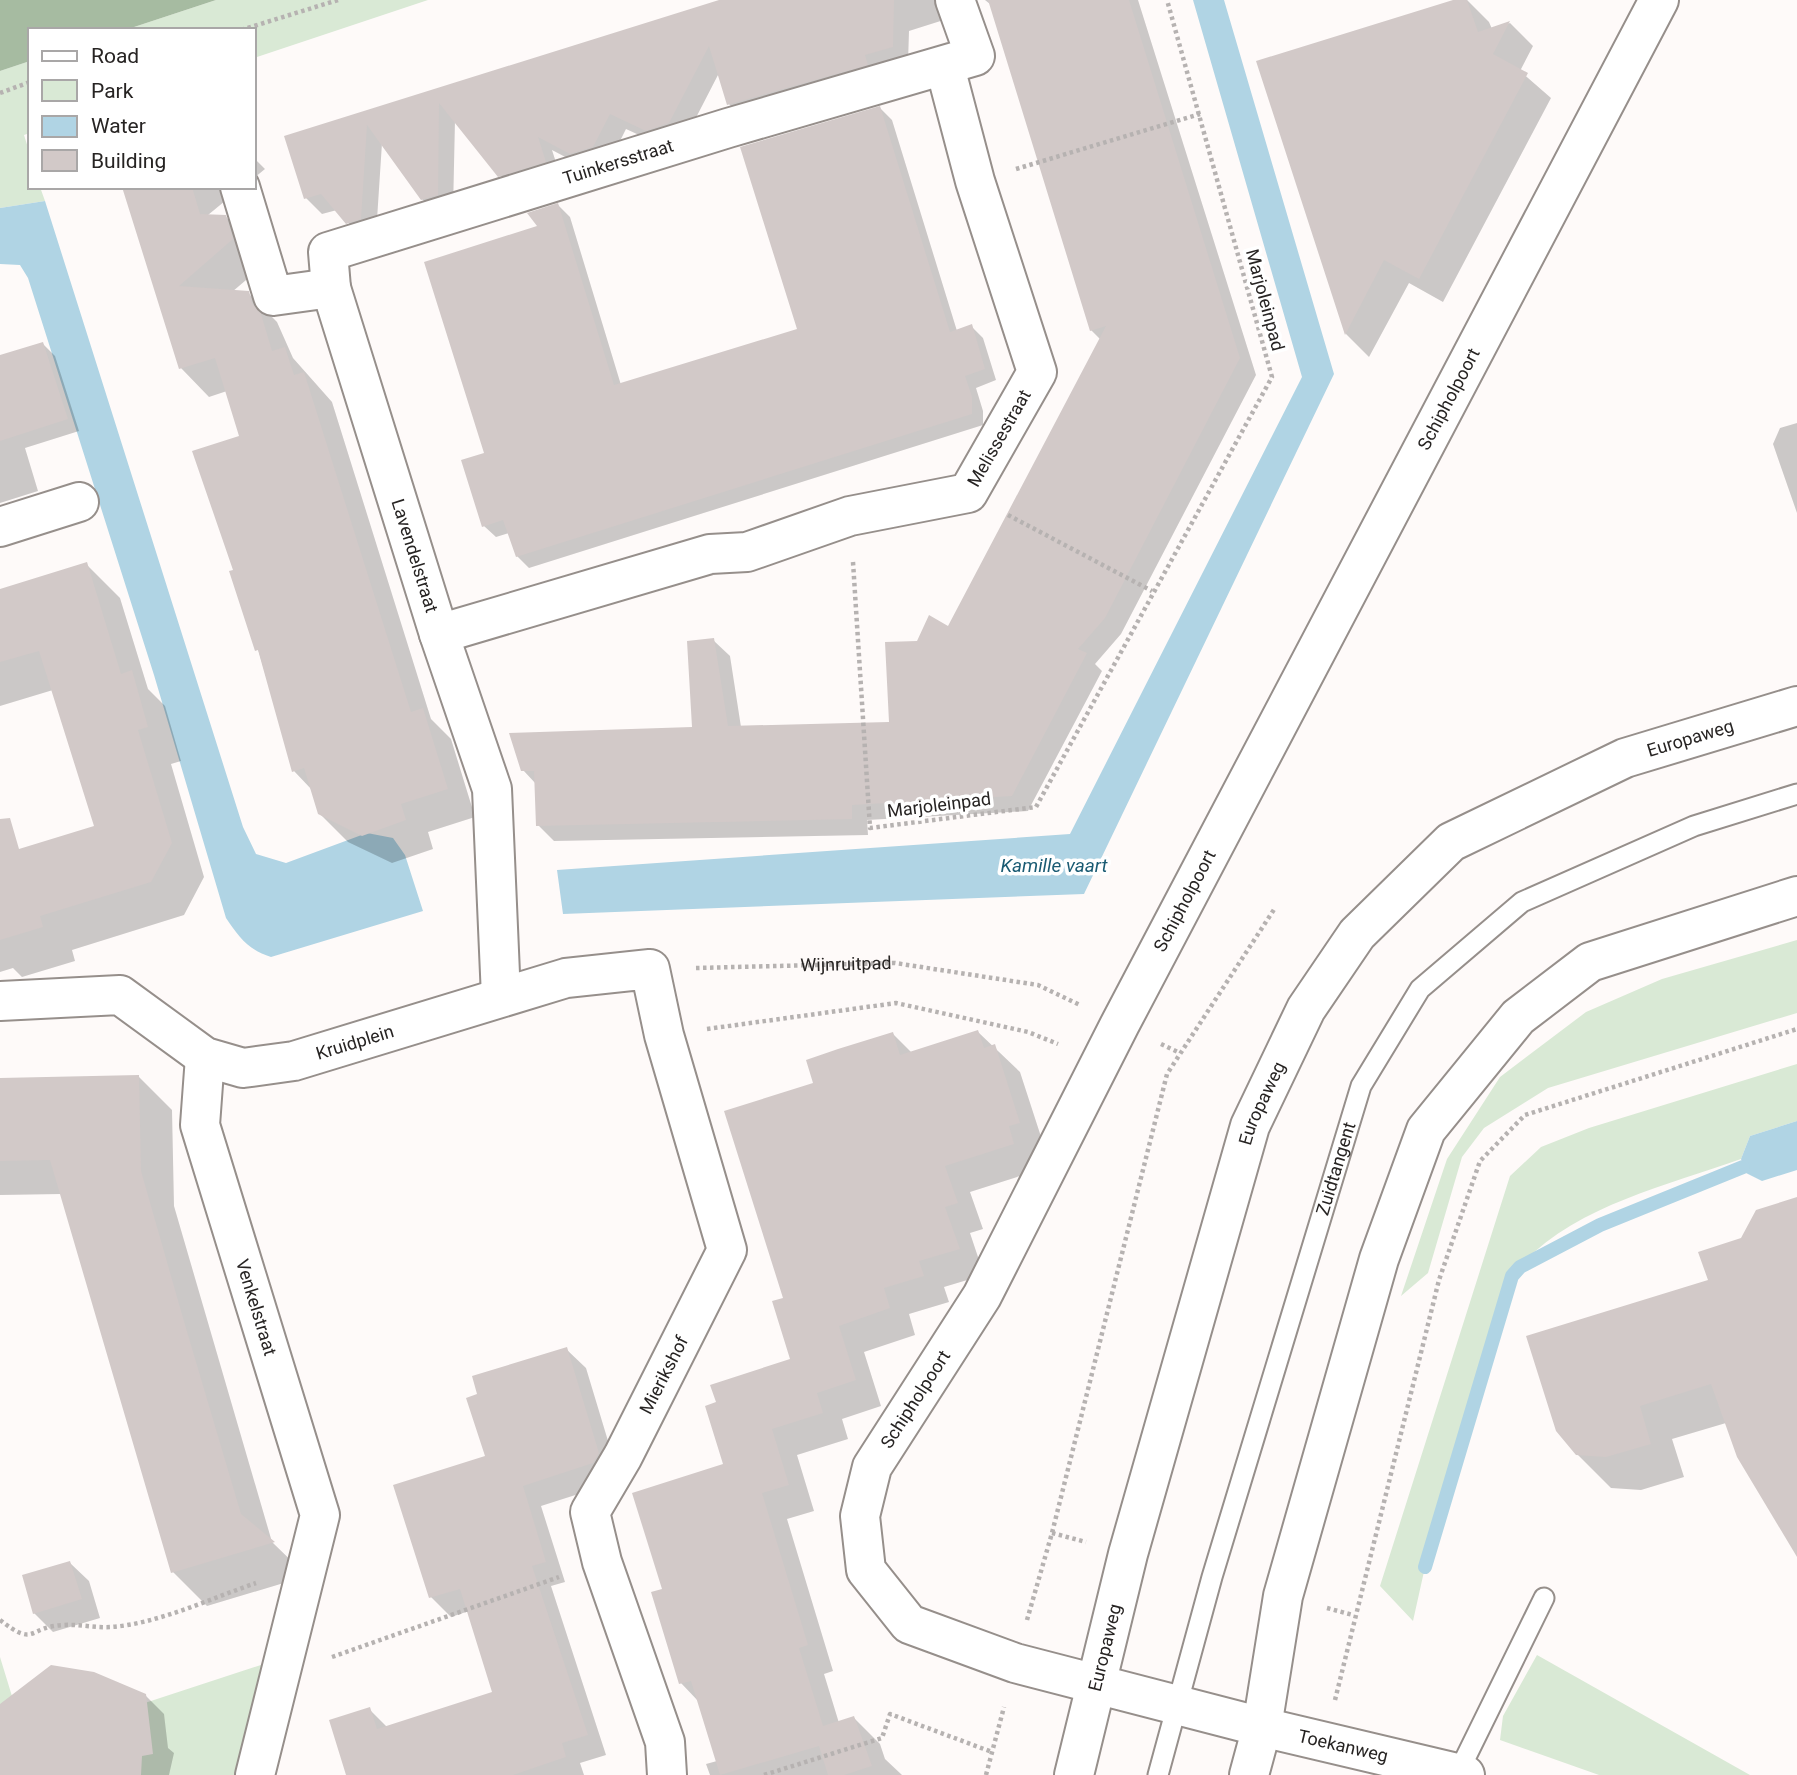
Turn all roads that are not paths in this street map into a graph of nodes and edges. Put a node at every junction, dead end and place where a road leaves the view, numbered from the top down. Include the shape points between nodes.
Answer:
1 (955, 0) edge
2 (1659, 0) edge
3 (944, 67) junction
4 (241, 189) edge
5 (331, 288) junction
6 (79, 502) dead end
7 (0, 527) edge
8 (439, 634) junction
9 (1797, 706) edge
10 (1797, 794) edge
11 (1797, 896) edge
12 (501, 997) junction
13 (0, 1001) edge
14 (205, 1057) junction
15 (1544, 1598) dead end
16 (1097, 1684) junction
17 (1178, 1704) junction
18 (1262, 1727) junction
19 (1462, 1774) edge
20 (255, 1775) edge
21 (667, 1775) edge
22 (1074, 1775) edge
23 (1158, 1775) edge
24 (1250, 1775) edge

1 - 3 street via 975,56
2 - 16 street, Schipholpoort via 1120,1024 982,1296 872,1467 860,1516 866,1570 909,1625 1015,1663
3 - 5 street, Tuinkersstraat via 728,128 328,253
3 - 8 street, Melissestraat via 975,181 1037,372 968,493 849,516 747,552 710,554
4 - 5 street via 273,296
5 - 8 street, Lavendelstraat
6 - 7 street
8 - 12 street, Lavendelstraat via 492,789
9 - 16 street, Europaweg via 1625,758 1451,842 1357,934 1306,1009 1250,1126 1128,1554
10 - 17 lane, Zuidtangent via 1694,826 1522,902 1420,989 1361,1086
11 - 18 street via 1590,962 1518,1017 1426,1130 1379,1259 1283,1596
12 - 14 street, Kruidplein via 294,1061 243,1068
12 - 21 street, Mierikshof via 566,978 650,969 664,1035 727,1250 590,1512 602,1562 665,1742
13 - 14 street via 120,995
14 - 20 street, Venkelstraat via 200,1125 320,1515
15 - 19 lane
16 - 17 street, Schipholpoort
16 - 22 street, Europaweg
17 - 18 street, Toekanweg
17 - 23 lane, Zuidtangent
18 - 19 street, Toekanweg
18 - 24 street

